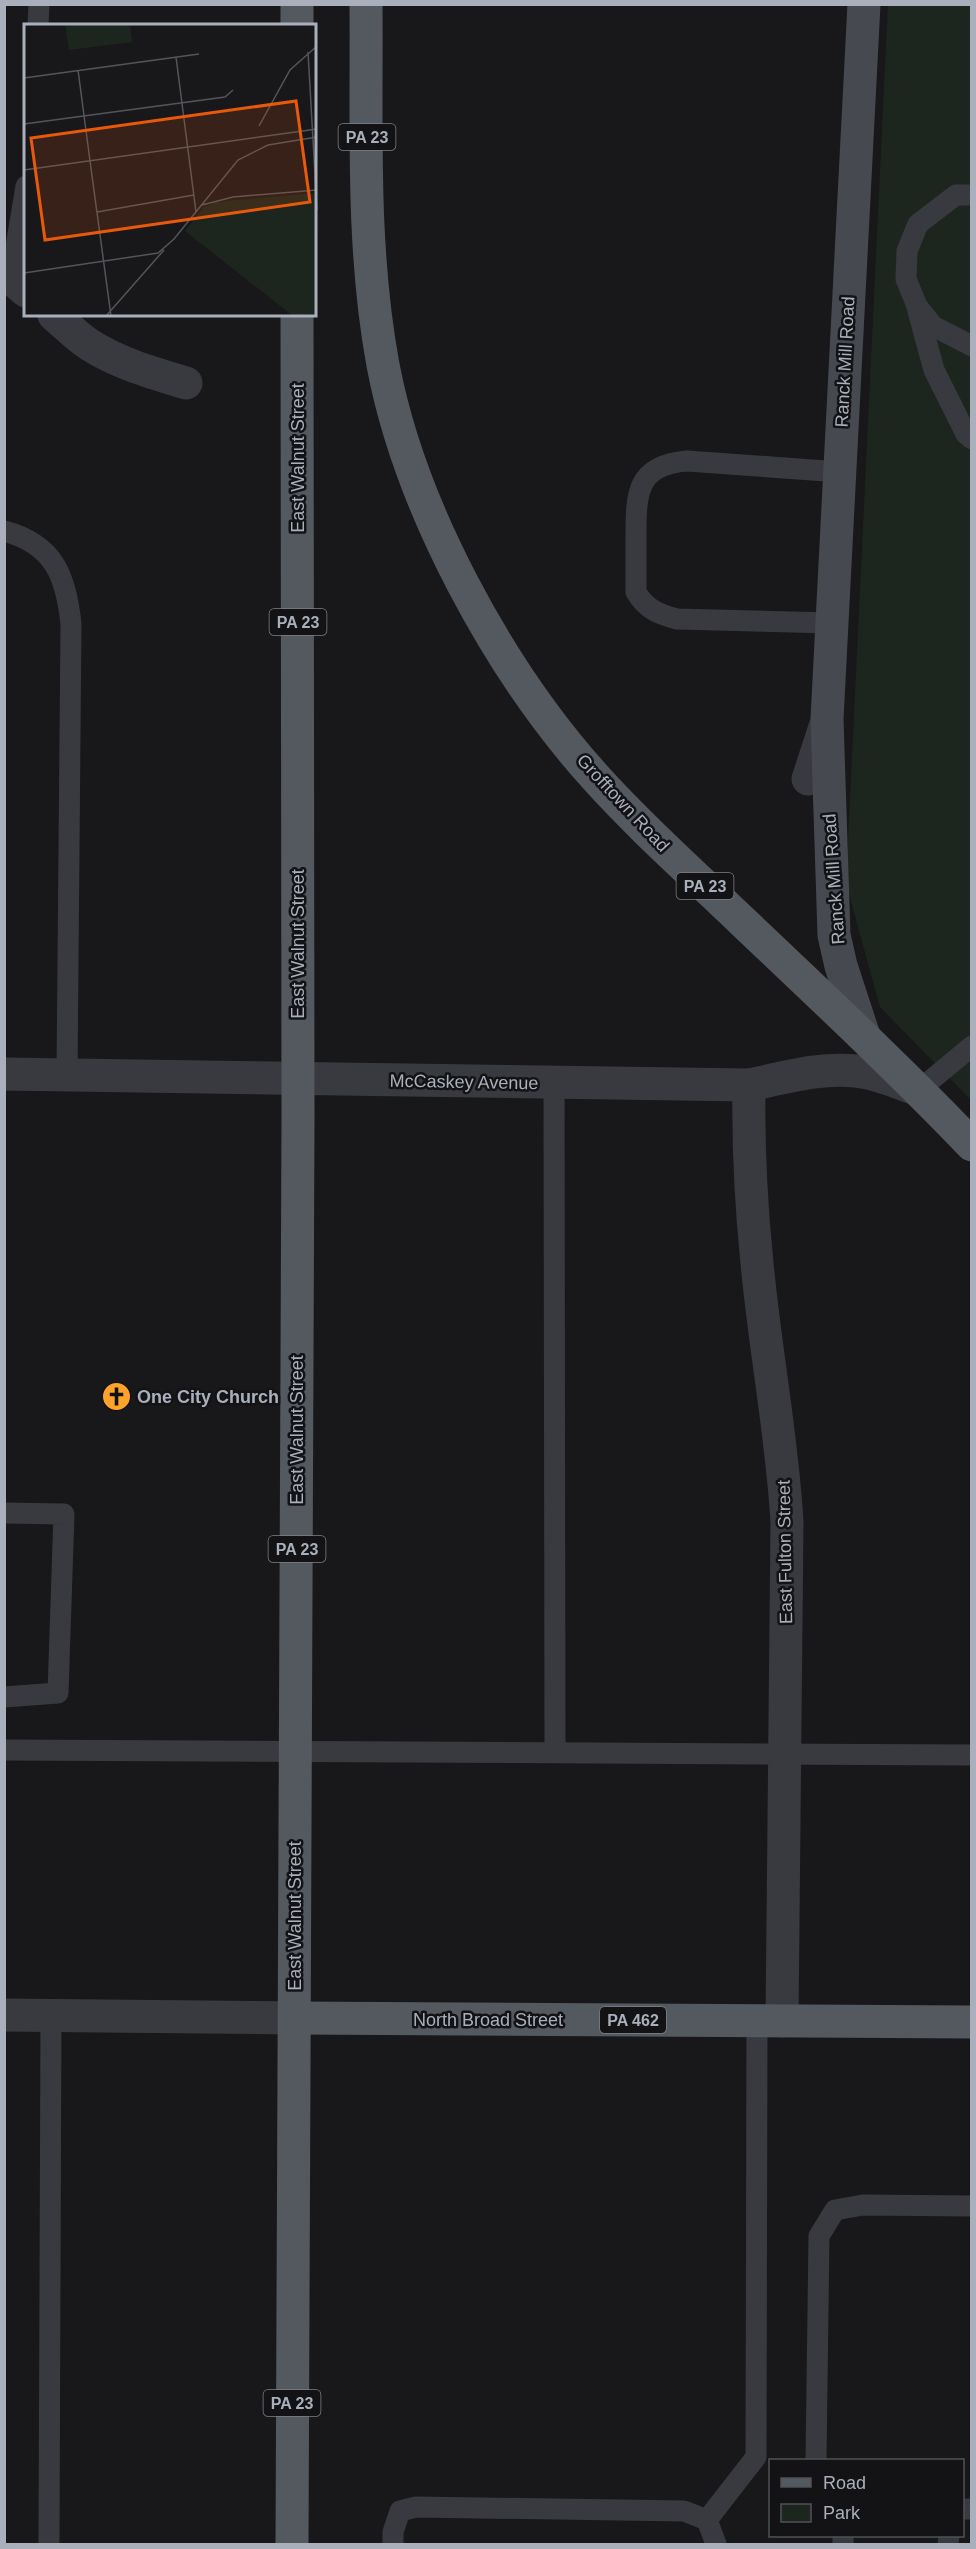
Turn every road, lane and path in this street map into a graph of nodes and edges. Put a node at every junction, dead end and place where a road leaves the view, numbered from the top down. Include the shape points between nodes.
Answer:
1 (39, 4) edge
2 (297, 4) edge
3 (366, 4) edge
4 (864, 4) edge
5 (38, 24) edge
6 (297, 24) edge
7 (972, 195) edge
8 (24, 202) edge
9 (14, 280) edge
10 (917, 306) junction
11 (55, 316) edge
12 (297, 316) edge
13 (972, 346) edge
14 (186, 383) dead end
15 (972, 439) edge
16 (840, 472) junction
17 (4, 531) edge
18 (833, 623) junction
19 (827, 719) junction
20 (808, 779) dead end
21 (864, 1036) junction
22 (972, 1046) edge
23 (4, 1074) edge
24 (67, 1075) junction
25 (298, 1079) junction
26 (554, 1084) junction
27 (749, 1085) junction
28 (919, 1090) junction
29 (972, 1145) edge
30 (4, 1513) edge
31 (4, 1697) edge
32 (4, 1750) edge
33 (296, 1751) junction
34 (555, 1752) junction
35 (785, 1752) junction
36 (972, 1755) edge
37 (4, 2015) edge
38 (51, 2016) junction
39 (295, 2018) junction
40 (770, 2021) junction
41 (972, 2022) edge
42 (972, 2206) edge
43 (816, 2459) edge
44 (707, 2520) junction
45 (50, 2544) edge
46 (292, 2544) edge
47 (393, 2544) edge
48 (716, 2544) edge

1 - 5 lane
2 - 6 main road
3 - 21 main road, Grofftown Road / PA 23 via 367,217 370,270 384,366 395,417 453,562 485,623 555,729 594,776
4 - 16 street, Ranck Mill Road
7 - 10 lane via 956,195 918,224 907,250 906,279
8 - 9 lane
10 - 13 lane via 933,326
10 - 15 lane via 934,370
11 - 14 street via 107,355
12 - 25 main road, East Walnut Street / PA 23
16 - 18 street, Ranck Mill Road
16 - 18 lane via 670,462 654,470 642,484 636,500 636,592 643,604 659,614 676,619
17 - 24 lane via 23,536 46,551 61,574 69,599
18 - 19 street, Ranck Mill Road
19 - 20 street, Ranck Mill Road
19 - 21 street, Ranck Mill Road via 834,935
21 - 28 main road, Grofftown Road / PA 23
22 - 28 lane
23 - 24 street, McCaskey Avenue
24 - 25 street, McCaskey Avenue
25 - 26 street, McCaskey Avenue
25 - 33 main road, East Walnut Street / PA 23
26 - 27 street, McCaskey Avenue
26 - 34 lane
27 - 28 street, McCaskey Avenue via 810,1073 848,1071
27 - 35 street, East Fulton Street via 757,1264 787,1522
28 - 29 main road, Grofftown Road / PA 23
30 - 31 lane via 64,1514 58,1693
32 - 33 lane
33 - 34 lane
33 - 39 main road, East Walnut Street / PA 23
34 - 35 lane
35 - 36 lane
35 - 40 street, East Fulton Street
37 - 38 street, North Broad Street
38 - 39 street, North Broad Street
38 - 45 lane
39 - 40 main road, North Broad Street / PA 462
39 - 46 main road, East Walnut Street / PA 23
40 - 41 main road, North Broad Street / PA 462
40 - 44 lane via 756,2457
42 - 43 lane via 854,2207 835,2211 819,2236
44 - 47 lane via 684,2511 416,2507 400,2511
44 - 48 lane

